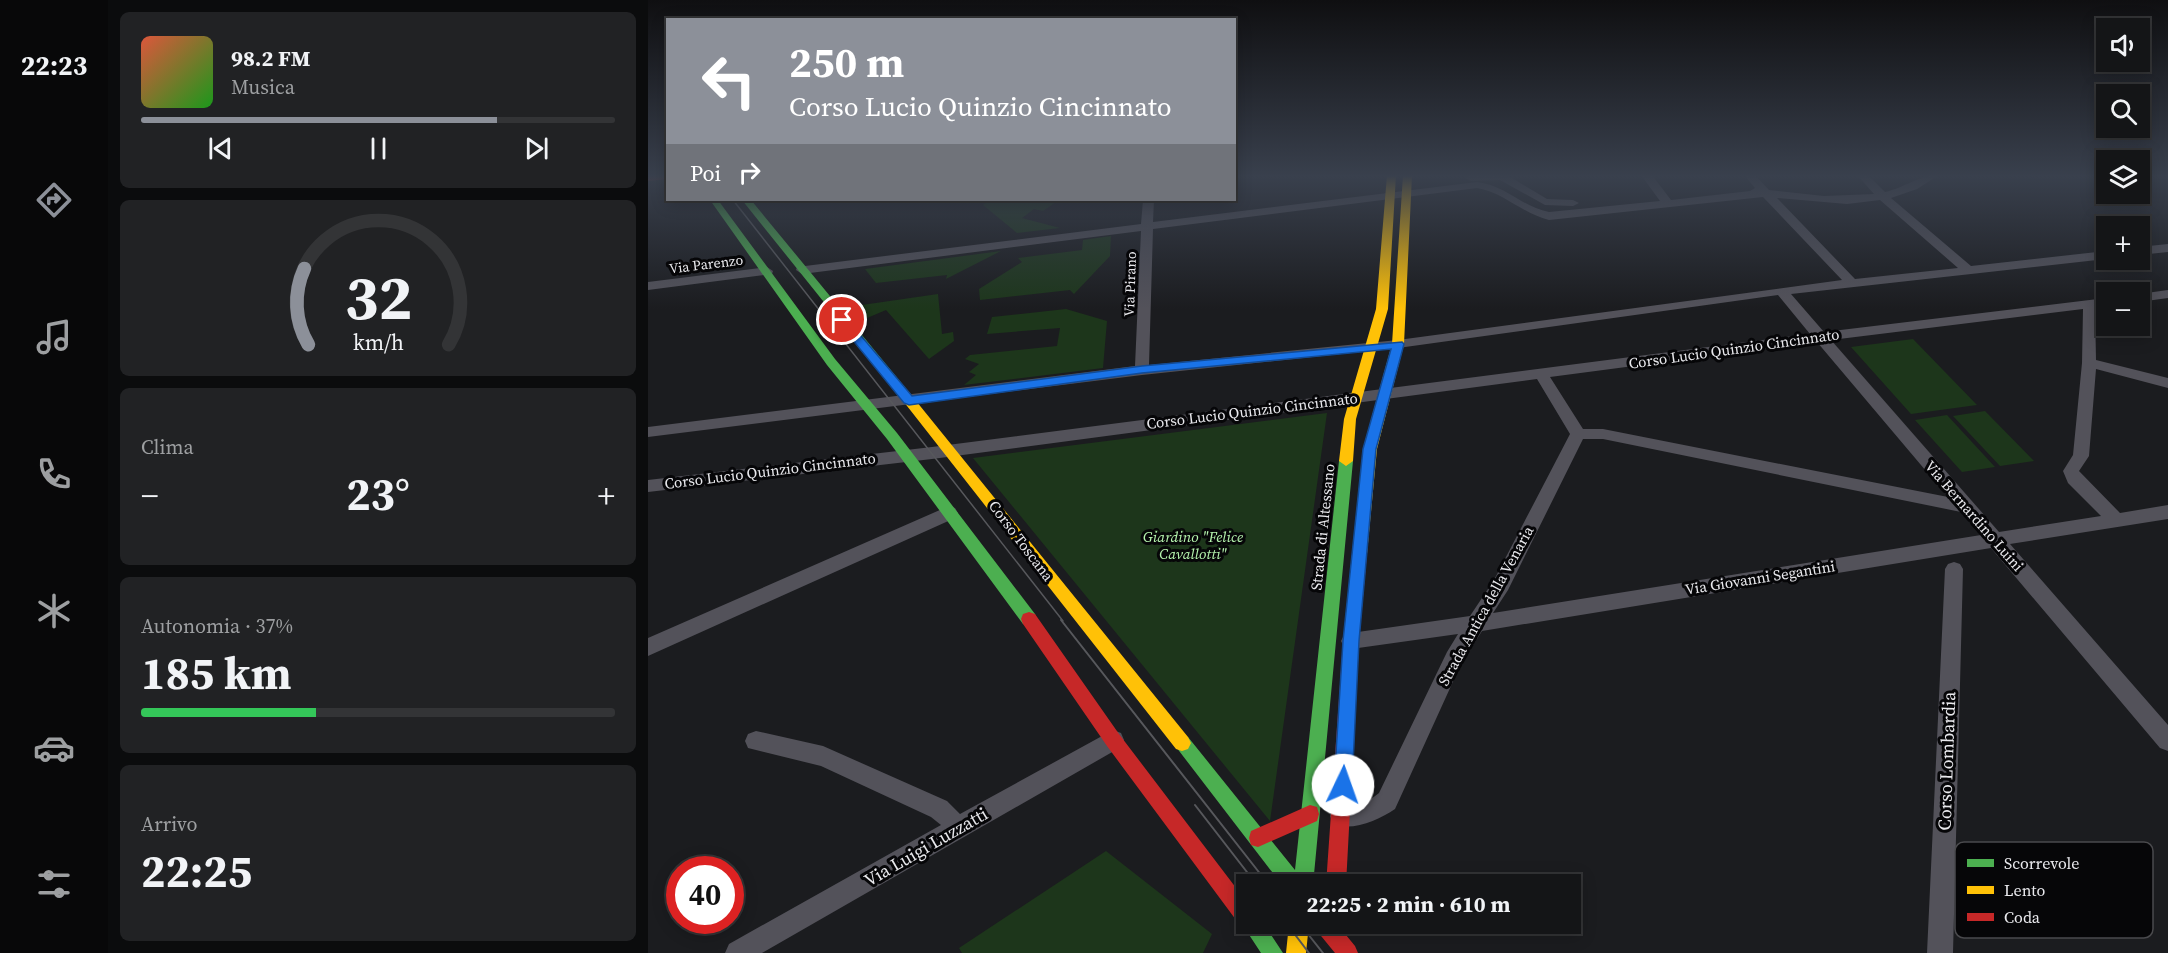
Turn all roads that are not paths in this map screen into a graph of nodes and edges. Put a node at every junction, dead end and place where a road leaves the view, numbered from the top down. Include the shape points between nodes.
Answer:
1 (729, 219) edge
2 (762, 219) edge
3 (1146, 219) edge
4 (1191, 219) edge
5 (1388, 219) edge
6 (1406, 219) edge
7 (1791, 219) edge
8 (1909, 219) edge
9 (1146, 225) junction
10 (2168, 248) edge
11 (2150, 250) edge
12 (2096, 256) edge
13 (802, 270) junction
14 (1968, 270) junction
15 (767, 271) junction
16 (1852, 283) junction
17 (648, 286) edge
18 (1780, 291) junction
19 (2168, 294) edge
20 (2150, 296) edge
21 (2096, 304) edge
22 (2088, 305) junction
23 (1819, 337) junction
24 (1398, 344) junction
25 (1373, 346) junction
26 (2089, 363) junction
27 (1142, 370) junction
28 (1541, 375) junction
29 (2168, 383) edge
30 (1383, 395) junction
31 (1356, 398) junction
32 (909, 400) junction
33 (867, 406) junction
34 (648, 432) edge
35 (1578, 434) junction
36 (950, 450) junction
37 (905, 456) junction
38 (648, 486) edge
39 (1966, 507) junction
40 (949, 513) junction
41 (2168, 513) edge
42 (2117, 521) junction
43 (1994, 541) junction
44 (1954, 569) dead end
45 (1475, 624) junction
46 (1351, 641) junction
47 (648, 647) edge
48 (1113, 740) junction
49 (756, 741) dead end
50 (2168, 741) edge
51 (1310, 814) junction
52 (1341, 816) junction
53 (956, 830) junction
54 (1258, 838) junction
55 (1286, 874) edge
56 (1304, 874) edge
57 (1337, 874) edge
58 (1236, 904) edge
59 (1259, 934) edge
60 (1298, 934) edge
61 (1330, 934) edge
62 (1334, 934) edge
63 (738, 953) edge
64 (1273, 953) edge
65 (1296, 953) edge
66 (1332, 953) edge
67 (1348, 953) edge
68 (1940, 953) edge

1 - 15 street
2 - 13 street, Corso Toscana
3 - 9 street, Via Pirano
4 - 9 street
5 - 25 street, Strada di Altessano via 1382,309
6 - 24 street
7 - 16 street
8 - 14 street
9 - 13 street
9 - 27 street, Via Pirano
10 - 11 street
12 - 14 street
13 - 32 street, Corso Toscana
14 - 16 street
15 - 17 street, Via Parenzo
15 - 33 street
16 - 18 street
18 - 23 street, Via Bernardino Luini
18 - 24 street
19 - 20 street
21 - 22 street, Corso Lucio Quinzio Cincinnato
22 - 23 street, Corso Lucio Quinzio Cincinnato
22 - 26 street
23 - 28 street, Corso Lucio Quinzio Cincinnato
23 - 39 street, Via Bernardino Luini
24 - 25 street
24 - 30 street
25 - 27 street
25 - 31 street, Strada di Altessano
26 - 29 street
26 - 42 street via 2081,456 2071,471 2074,479
27 - 32 street
28 - 30 street, Corso Lucio Quinzio Cincinnato
28 - 35 street
30 - 31 street, Corso Lucio Quinzio Cincinnato
30 - 46 street via 1370,449
31 - 36 street, Corso Lucio Quinzio Cincinnato
31 - 51 street, Strada di Altessano via 1350,418
32 - 33 street
32 - 36 street, Corso Toscana
33 - 34 street
33 - 37 street
35 - 39 street via 1603,434
35 - 45 street, Strada Antica della Venaria via 1501,585
36 - 37 street, Corso Lucio Quinzio Cincinnato
36 - 54 street, Corso Toscana
37 - 38 street, Corso Lucio Quinzio Cincinnato
37 - 40 street
39 - 43 street, Via Bernardino Luini
40 - 47 street
40 - 48 street
41 - 42 street, Via Giovanni Segantini
42 - 43 street, Via Giovanni Segantini
43 - 45 street, Via Giovanni Segantini
43 - 50 street, Via Bernardino Luini
44 - 68 street, Corso Lombardia
45 - 46 street, Via Giovanni Segantini
45 - 52 street, Strada Antica della Venaria via 1454,658 1387,801 1375,809
46 - 52 street
48 - 53 street, Via Luigi Luzzatti
48 - 58 street
49 - 53 street via 823,756 939,809
51 - 54 street
51 - 56 street, Strada di Altessano
52 - 57 street
53 - 63 street, Via Luigi Luzzatti
54 - 55 street, Corso Toscana
59 - 64 street
60 - 65 street
61 - 66 street
62 - 67 street

